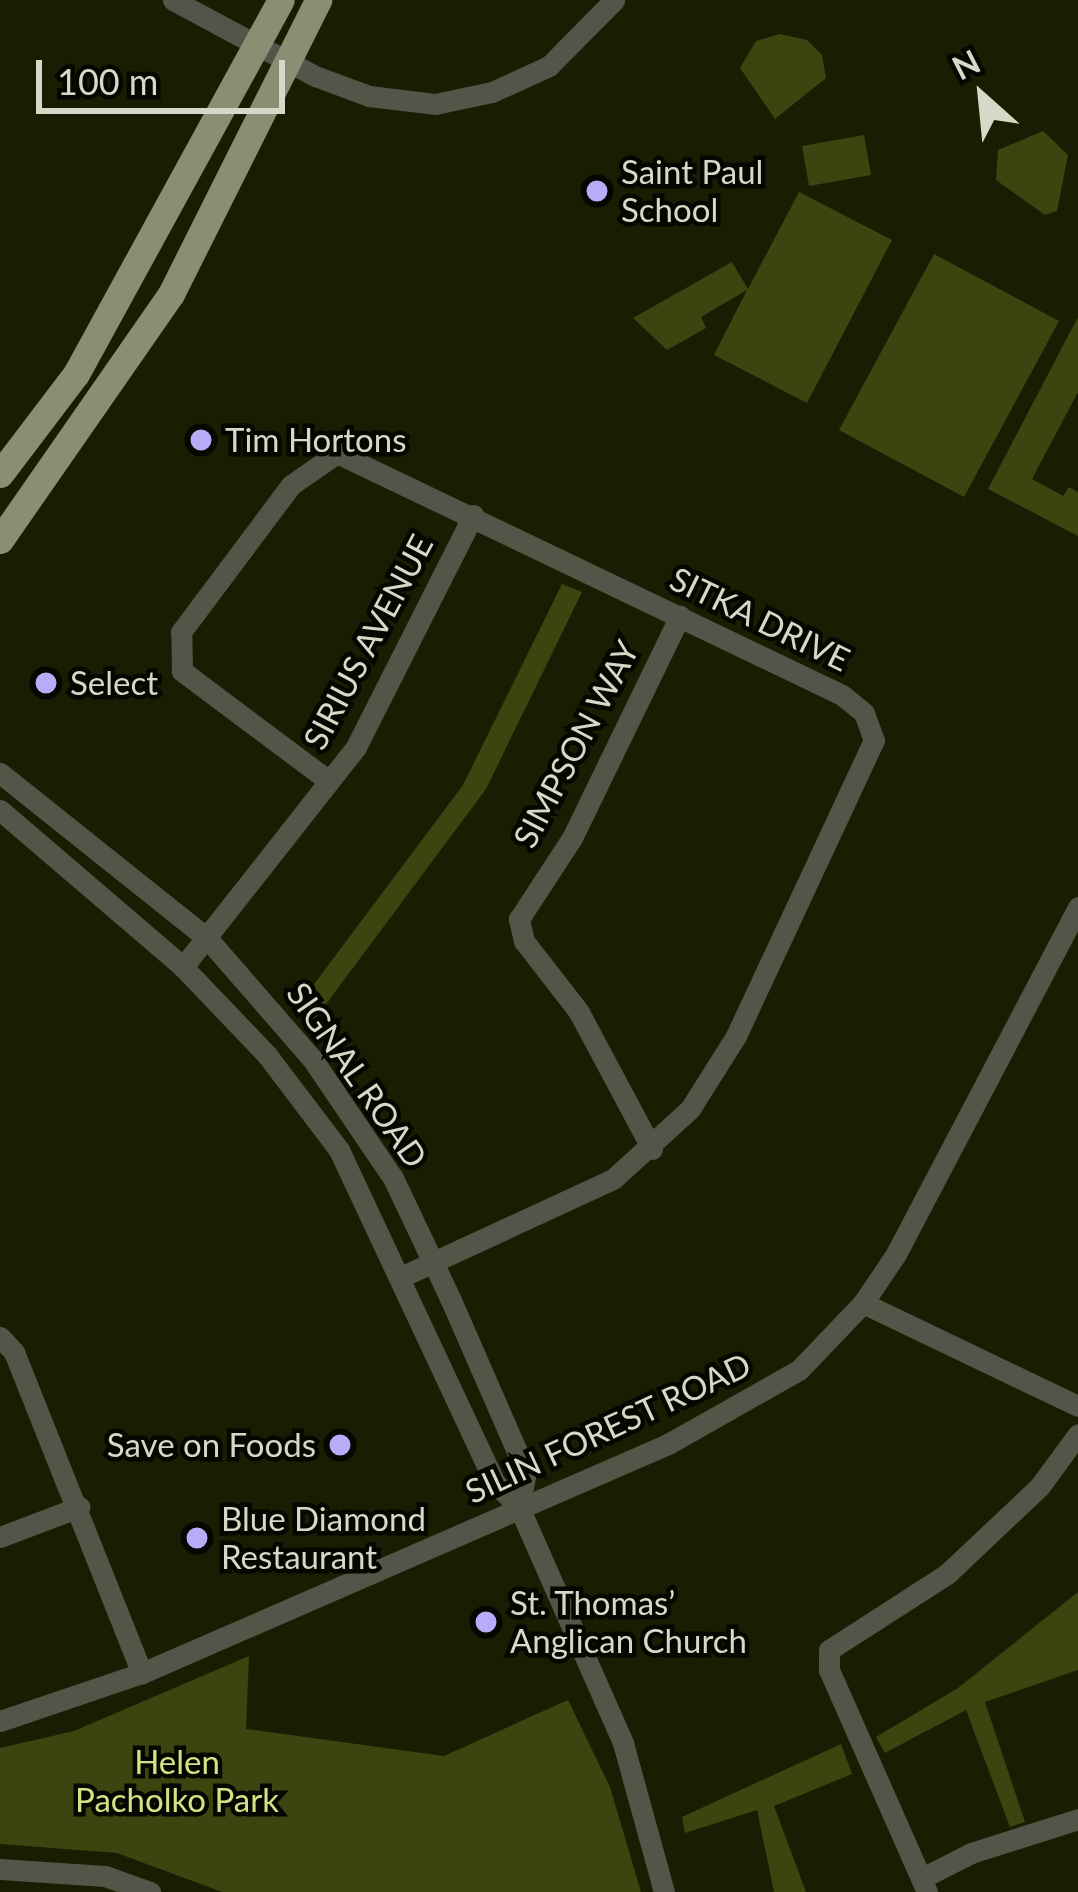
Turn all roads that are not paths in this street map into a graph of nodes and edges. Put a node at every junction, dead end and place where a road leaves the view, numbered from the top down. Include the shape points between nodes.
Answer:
1 (173, 0) edge
2 (281, 0) edge
3 (318, 0) edge
4 (614, 0) edge
5 (256, 48) junction
6 (291, 65) junction
7 (0, 474) edge
8 (472, 515) junction
9 (0, 540) edge
10 (680, 616) junction
11 (0, 773) edge
12 (329, 781) junction
13 (0, 809) edge
14 (1078, 907) edge
15 (206, 938) junction
16 (184, 968) junction
17 (652, 1149) junction
18 (433, 1263) junction
19 (403, 1276) junction
20 (863, 1303) junction
21 (0, 1337) edge
22 (1078, 1406) edge
23 (1078, 1435) edge
24 (79, 1507) junction
25 (519, 1508) junction
26 (0, 1537) edge
27 (142, 1673) junction
28 (0, 1721) edge
29 (1078, 1820) edge
30 (5, 1877) edge
31 (925, 1885) edge
32 (150, 1892) edge
33 (664, 1892) edge

1 - 5 street
2 - 5 main road
3 - 6 main road
4 - 6 street via 549,65 464,99 409,104
5 - 6 street
5 - 7 main road via 76,374
6 - 9 main road via 171,294
8 - 10 street, SITKA DRIVE
8 - 12 street, SIRIUS AVENUE via 356,747
8 - 12 street, SITKA DRIVE via 337,453 291,485 181,632 182,671
10 - 17 street, SIMPSON WAY via 572,838 518,919
10 - 17 street, SITKA DRIVE via 842,695 864,712 874,740 722,1063
11 - 15 street, SIGNAL ROAD
12 - 15 street, SIRIUS AVENUE
13 - 16 street, SIGNAL ROAD
14 - 20 street, SILIN FOREST ROAD
15 - 16 street, SIRIUS AVENUE
15 - 18 street, SIGNAL ROAD via 266,1000 356,1119
16 - 19 street, SIGNAL ROAD via 268,1055 339,1150
17 - 18 street, SITKA DRIVE via 589,1193
18 - 19 street, SITKA DRIVE
18 - 25 street, SIGNAL ROAD via 526,1472
19 - 25 street, SIGNAL ROAD via 495,1484
20 - 22 street
20 - 25 street, SILIN FOREST ROAD via 800,1370 742,1409
21 - 24 street
23 - 31 street via 1040,1486 947,1574 829,1650 829,1670
24 - 26 street
24 - 27 street
25 - 27 street, SILIN FOREST ROAD
25 - 33 street, SIGNAL ROAD via 641,1792
27 - 28 street, SILIN FOREST ROAD
29 - 31 street via 971,1853
30 - 32 street via 105,1876

